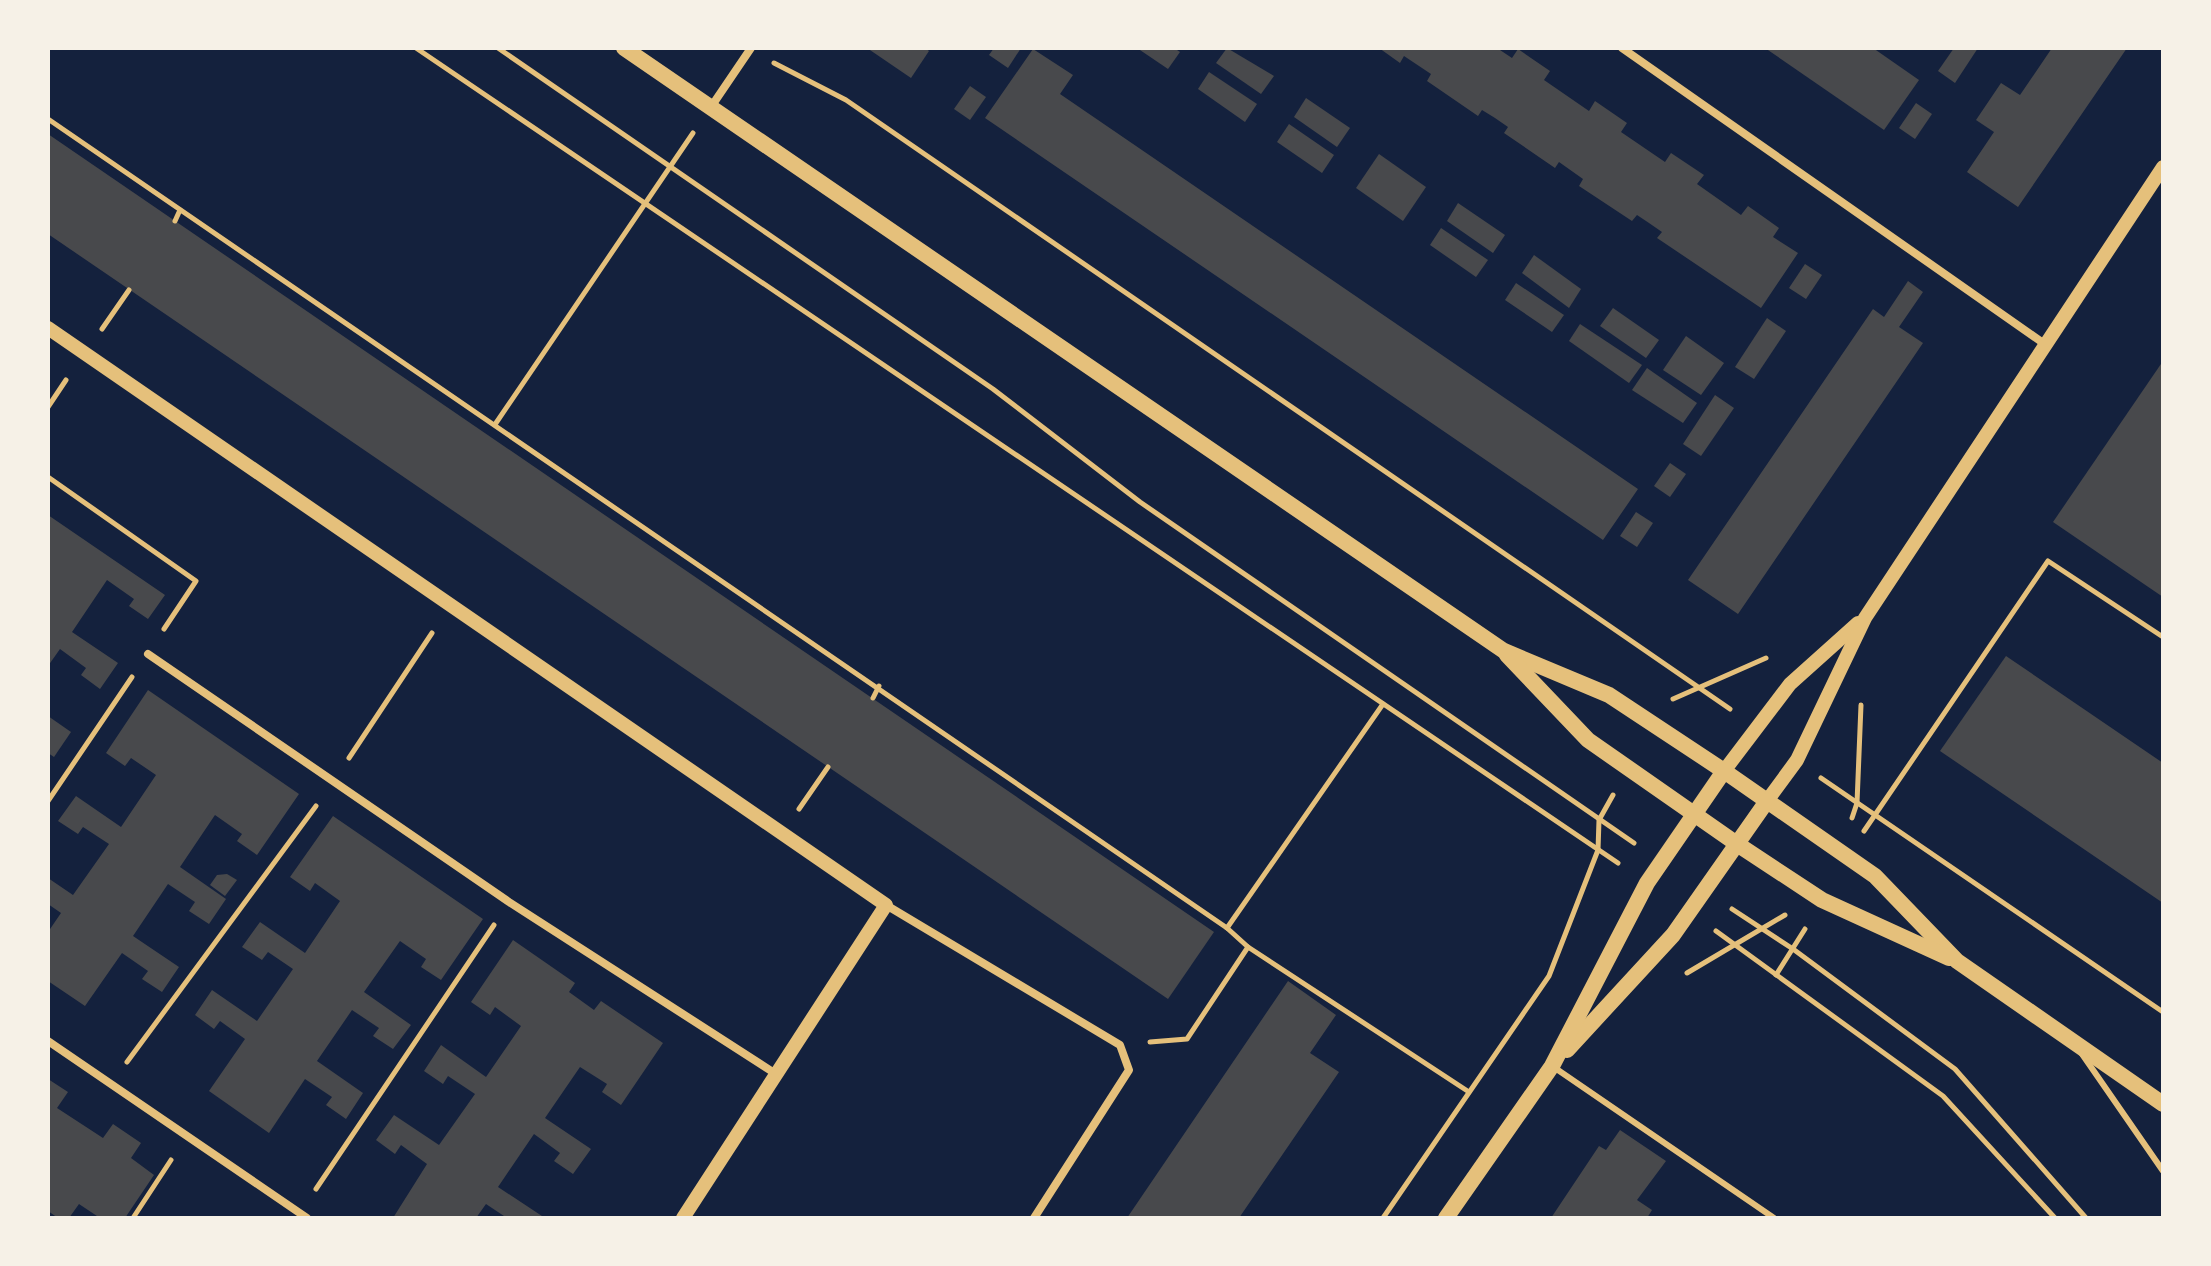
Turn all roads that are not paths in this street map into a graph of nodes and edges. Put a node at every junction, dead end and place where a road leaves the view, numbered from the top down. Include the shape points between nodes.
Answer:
1 (624, 48) edge
2 (1622, 48) edge
3 (750, 49) edge
4 (710, 108) junction
5 (2163, 167) edge
6 (48, 328) edge
7 (2047, 346) junction
8 (1865, 618) junction
9 (1504, 651) junction
10 (148, 654) road end
11 (1724, 771) junction
12 (1767, 801) junction
13 (1694, 814) junction
14 (1737, 844) junction
15 (886, 905) junction
16 (1957, 961) junction
17 (48, 1041) edge
18 (2073, 1042) junction
19 (1552, 1066) junction
20 (776, 1074) junction
21 (2163, 1104) edge
22 (2163, 1171) edge
23 (303, 1216) edge
24 (683, 1218) edge
25 (1034, 1218) edge
26 (1446, 1218) edge
27 (1774, 1218) edge

1 - 4 main road
2 - 7 street
3 - 4 street
4 - 9 main road
5 - 7 street
6 - 15 street
7 - 8 street
8 - 11 street via 1790,684
8 - 12 street via 1797,760
9 - 11 main road via 1609,695
9 - 13 main road via 1588,740
10 - 20 street via 509,902
11 - 12 main road
11 - 13 main road
12 - 14 main road
12 - 16 main road via 1875,876
13 - 14 main road
13 - 19 main road via 1661,862
14 - 16 main road via 1822,900
14 - 19 main road via 1673,935
15 - 20 street
15 - 25 street via 1120,1045 1129,1070
16 - 18 main road
17 - 23 street
18 - 21 main road
18 - 22 lane
19 - 26 main road
19 - 27 lane
20 - 24 street

